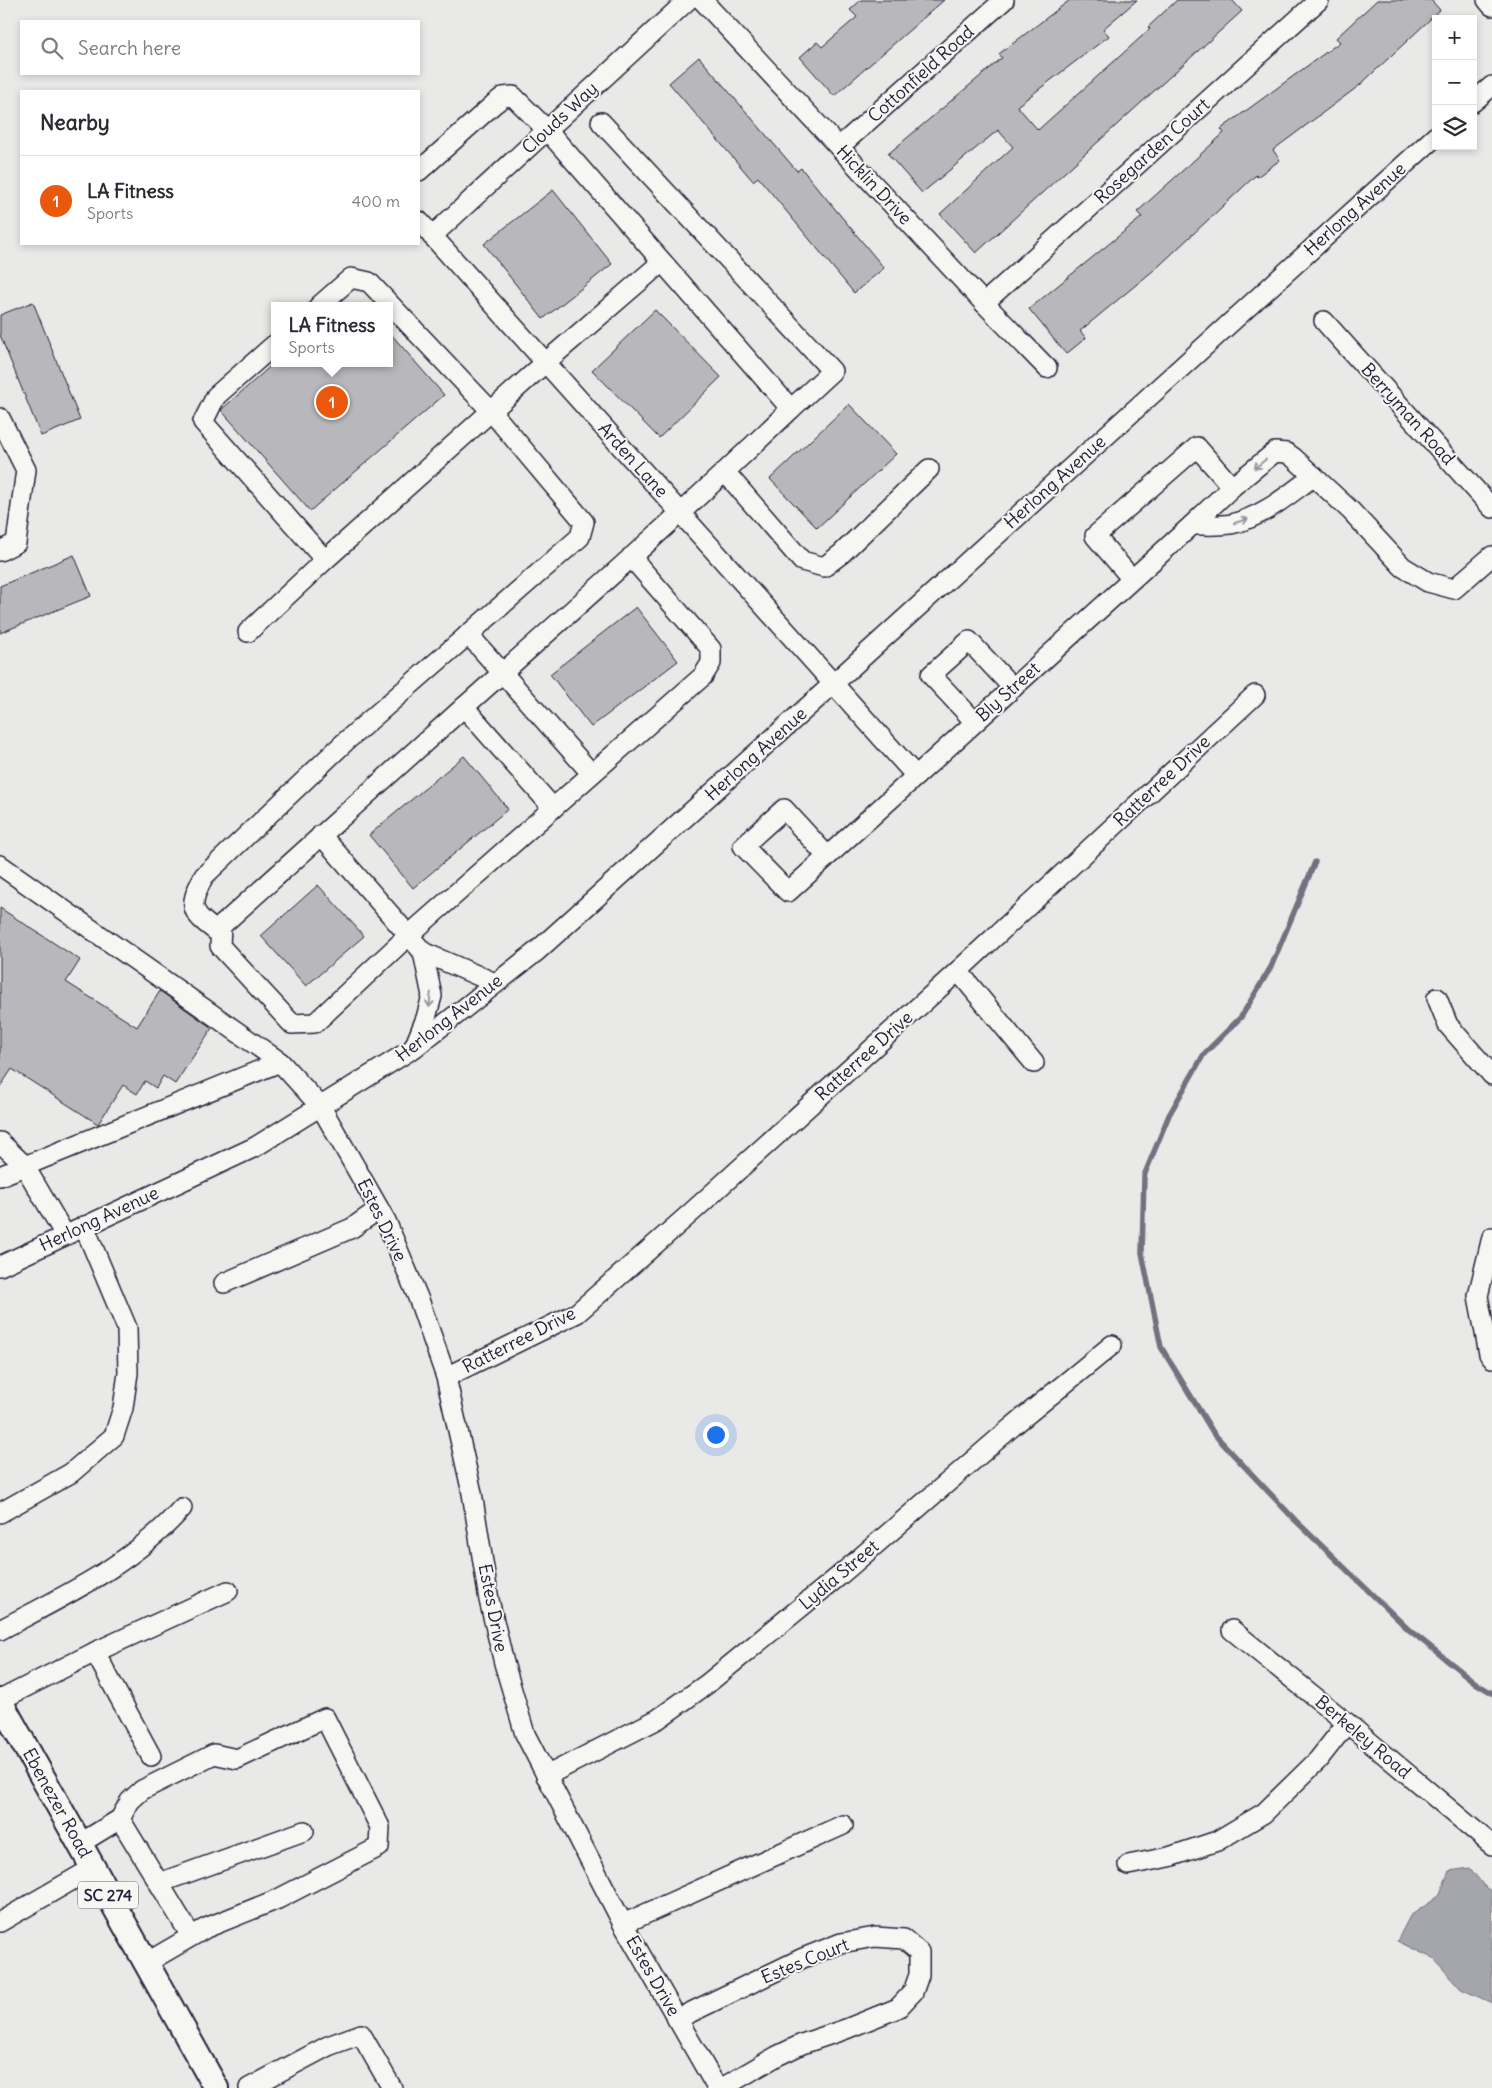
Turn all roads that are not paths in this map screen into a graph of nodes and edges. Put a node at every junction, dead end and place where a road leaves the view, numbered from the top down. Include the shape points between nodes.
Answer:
1 (688, 0) edge
2 (702, 0) edge
3 (1004, 0) edge
4 (1319, 0) edge
5 (1487, 0) edge
6 (1492, 6) edge
7 (1492, 86) edge
8 (1477, 99) edge
9 (601, 122) dead end
10 (547, 130) junction
11 (1432, 140) edge
12 (839, 147) junction
13 (420, 170) edge
14 (420, 222) edge
15 (432, 236) junction
16 (662, 262) junction
17 (324, 302) edge
18 (388, 302) edge
19 (984, 303) junction
20 (393, 307) edge
21 (1324, 321) dead end
22 (271, 348) edge
23 (546, 362) junction
24 (1047, 368) dead end
25 (791, 408) junction
26 (491, 411) junction
27 (0, 418) edge
28 (929, 469) dead end
29 (725, 472) junction
30 (1314, 476) junction
31 (1232, 486) junction
32 (1492, 508) edge
33 (681, 513) junction
34 (1192, 525) junction
35 (0, 551) edge
36 (1492, 556) edge
37 (631, 557) junction
38 (325, 560) junction
39 (1132, 579) junction
40 (248, 632) dead end
41 (468, 634) junction
42 (503, 673) junction
43 (834, 684) junction
44 (1012, 688) junction
45 (1255, 694) dead end
46 (464, 707) junction
47 (975, 722) junction
48 (592, 773) junction
49 (916, 776) junction
50 (553, 808) junction
51 (321, 835) junction
52 (827, 856) junction
53 (0, 865) edge
54 (220, 934) junction
55 (409, 936) junction
56 (423, 952) junction
57 (958, 971) junction
58 (495, 983) junction
59 (1437, 998) dead end
60 (414, 1048) junction
61 (280, 1062) junction
62 (1034, 1063) dead end
63 (1492, 1075) edge
64 (321, 1107) junction
65 (0, 1142) edge
66 (24, 1165) junction
67 (0, 1176) edge
68 (379, 1209) junction
69 (84, 1226) junction
70 (65, 1235) junction
71 (1492, 1237) edge
72 (0, 1266) edge
73 (224, 1283) dead end
74 (1112, 1345) dead end
75 (1492, 1358) edge
76 (446, 1378) junction
77 (182, 1508) dead end
78 (0, 1512) edge
79 (228, 1591) dead end
80 (0, 1630) edge
81 (1232, 1630) dead end
82 (96, 1652) junction
83 (0, 1701) edge
84 (1347, 1723) junction
85 (151, 1756) dead end
86 (546, 1776) junction
87 (120, 1819) junction
88 (843, 1825) dead end
89 (304, 1831) dead end
90 (79, 1844) junction
91 (1492, 1845) edge
92 (1128, 1864) dead end
93 (93, 1868) junction
94 (159, 1883) junction
95 (0, 1922) edge
96 (623, 1924) junction
97 (191, 1936) junction
98 (146, 1963) junction
99 (677, 2019) junction
100 (216, 2088) edge
101 (249, 2088) edge
102 (392, 2088) edge
103 (717, 2088) edge
104 (722, 2088) edge

1 - 10 street, Clouds Way
2 - 12 street, Hicklin Drive
3 - 12 street, Cottonfield Road
4 - 19 street, Rosegarden Court
5 - 6 street
7 - 8 street
9 - 25 street via 832,371
10 - 13 street via 514,96 504,97
10 - 15 street, Clouds Way
10 - 16 street
11 - 43 street, Herlong Avenue
12 - 19 street, Hicklin Drive
14 - 15 street, Arden Lane
15 - 23 street, Arden Lane
16 - 23 street
16 - 25 street
17 - 18 street via 351,278 369,282
19 - 24 street, Hicklin Drive
20 - 26 street
21 - 32 street, Berryman Road
22 - 38 street via 216,396 203,422
23 - 26 street
23 - 33 street, Arden Lane
25 - 29 street
26 - 38 street
26 - 41 street via 584,522 580,537
27 - 35 street via 26,470 16,544
28 - 29 street via 824,567 802,561
29 - 33 street
30 -> 31 street, Bly Street via 1287,453 1275,452
34 -> 30 street via 1230,524 1252,518 1273,507
30 - 36 street, Bly Street via 1403,567 1428,582 1454,589
31 - 34 street, Bly Street
31 - 39 street via 1197,447 1094,536
33 - 37 street
33 - 43 street, Arden Lane
34 - 39 street, Bly Street
37 - 42 street
37 - 48 street via 711,650 711,663 703,676
38 - 40 street
39 - 44 street, Bly Street
41 - 42 street
41 - 54 street via 346,741 204,876 194,894 194,908 200,918
42 - 46 street
42 - 48 street
43 - 49 street
43 - 58 street, Herlong Avenue via 544,944
44 - 47 street, Bly Street
44 - 47 street via 969,641 931,675
45 - 57 street, Ratterree Drive
46 - 50 street
46 - 51 street
47 - 49 street, Bly Street
48 - 50 street
49 - 52 street, Bly Street
50 - 55 street
51 - 54 street via 221,926
51 - 55 street
52 - 52 street, Bly Street via 788,892 743,846 784,809
53 - 61 street, Estes Drive
54 - 55 street via 220,946 292,1024 315,1023
55 - 56 street
56 - 58 street
56 -> 60 street via 432,996
57 - 62 street
57 - 76 street, Ratterree Drive via 577,1313
58 - 60 street, Herlong Avenue
59 - 63 street via 1448,1025
60 - 64 street, Herlong Avenue
61 - 64 street, Estes Drive
61 - 66 street
64 - 68 street, Estes Drive
64 - 69 street, Herlong Avenue via 255,1147
65 - 66 street
66 - 67 street
66 - 70 street
68 - 73 street via 352,1228
68 - 76 street, Estes Drive via 419,1300
69 - 70 street, Herlong Avenue
69 - 78 street via 126,1328 128,1373 123,1408 114,1436 77,1468
70 - 72 street, Herlong Avenue
71 - 75 street via 1478,1296
74 - 86 street, Lydia Street via 707,1684 658,1719
76 - 86 street, Estes Drive via 472,1493 489,1600 504,1663 524,1734
77 - 80 street via 164,1528 132,1553 69,1593
79 - 82 street
81 - 84 street, Berkeley Road
82 - 83 street
82 - 85 street
83 - 90 main road, Ebenezer Road / SC 274
84 - 91 street, Berkeley Road
84 - 92 street via 1318,1760 1264,1813 1217,1841 1169,1857
86 - 96 street, Estes Drive
87 - 90 street
87 - 94 street
87 - 97 street via 142,1790 214,1754 237,1759 325,1718 380,1827 379,1847 278,1899
88 - 96 street
89 - 94 street
90 - 93 main road, Ebenezer Road / SC 274
93 - 95 street
93 - 98 main road, Ebenezer Road / SC 274
94 - 97 street
96 - 99 street, Estes Drive
97 - 98 street
98 - 100 main road, Ebenezer Road / SC 274
99 - 103 street, Estes Drive
99 - 104 street, Estes Court via 841,1943 875,1937 904,1939 919,1952 919,1975 913,1992 898,2008 802,2044
101 - 102 street via 328,2046 361,2034

